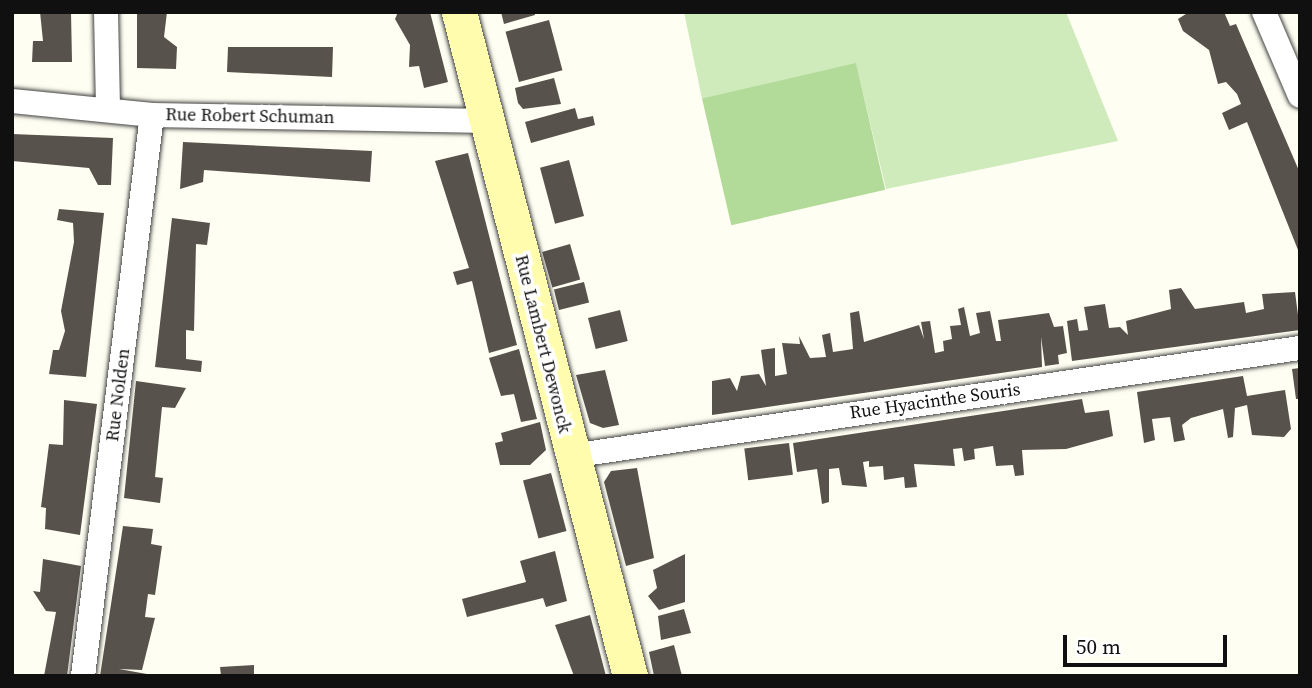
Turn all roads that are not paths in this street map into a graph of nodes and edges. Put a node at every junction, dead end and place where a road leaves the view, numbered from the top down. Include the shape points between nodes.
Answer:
1 (106, 12) edge
2 (459, 12) edge
3 (1264, 12) edge
4 (1300, 96) edge
5 (12, 101) edge
6 (108, 108) junction
7 (152, 115) junction
8 (489, 121) junction
9 (1300, 348) edge
10 (570, 456) junction
11 (83, 676) edge
12 (630, 676) edge

1 - 6 street
2 - 8 street, Rue Lambert Dewonck
3 - 4 street
5 - 6 street, Rue Robert Schuman
6 - 7 street, Rue Robert Schuman
7 - 8 street, Rue Robert Schuman
7 - 11 street, Rue Nolden
8 - 10 street, Rue Lambert Dewonck
9 - 10 street, Rue Hyacinthe Souris
10 - 12 street, Rue Lambert Dewonck

